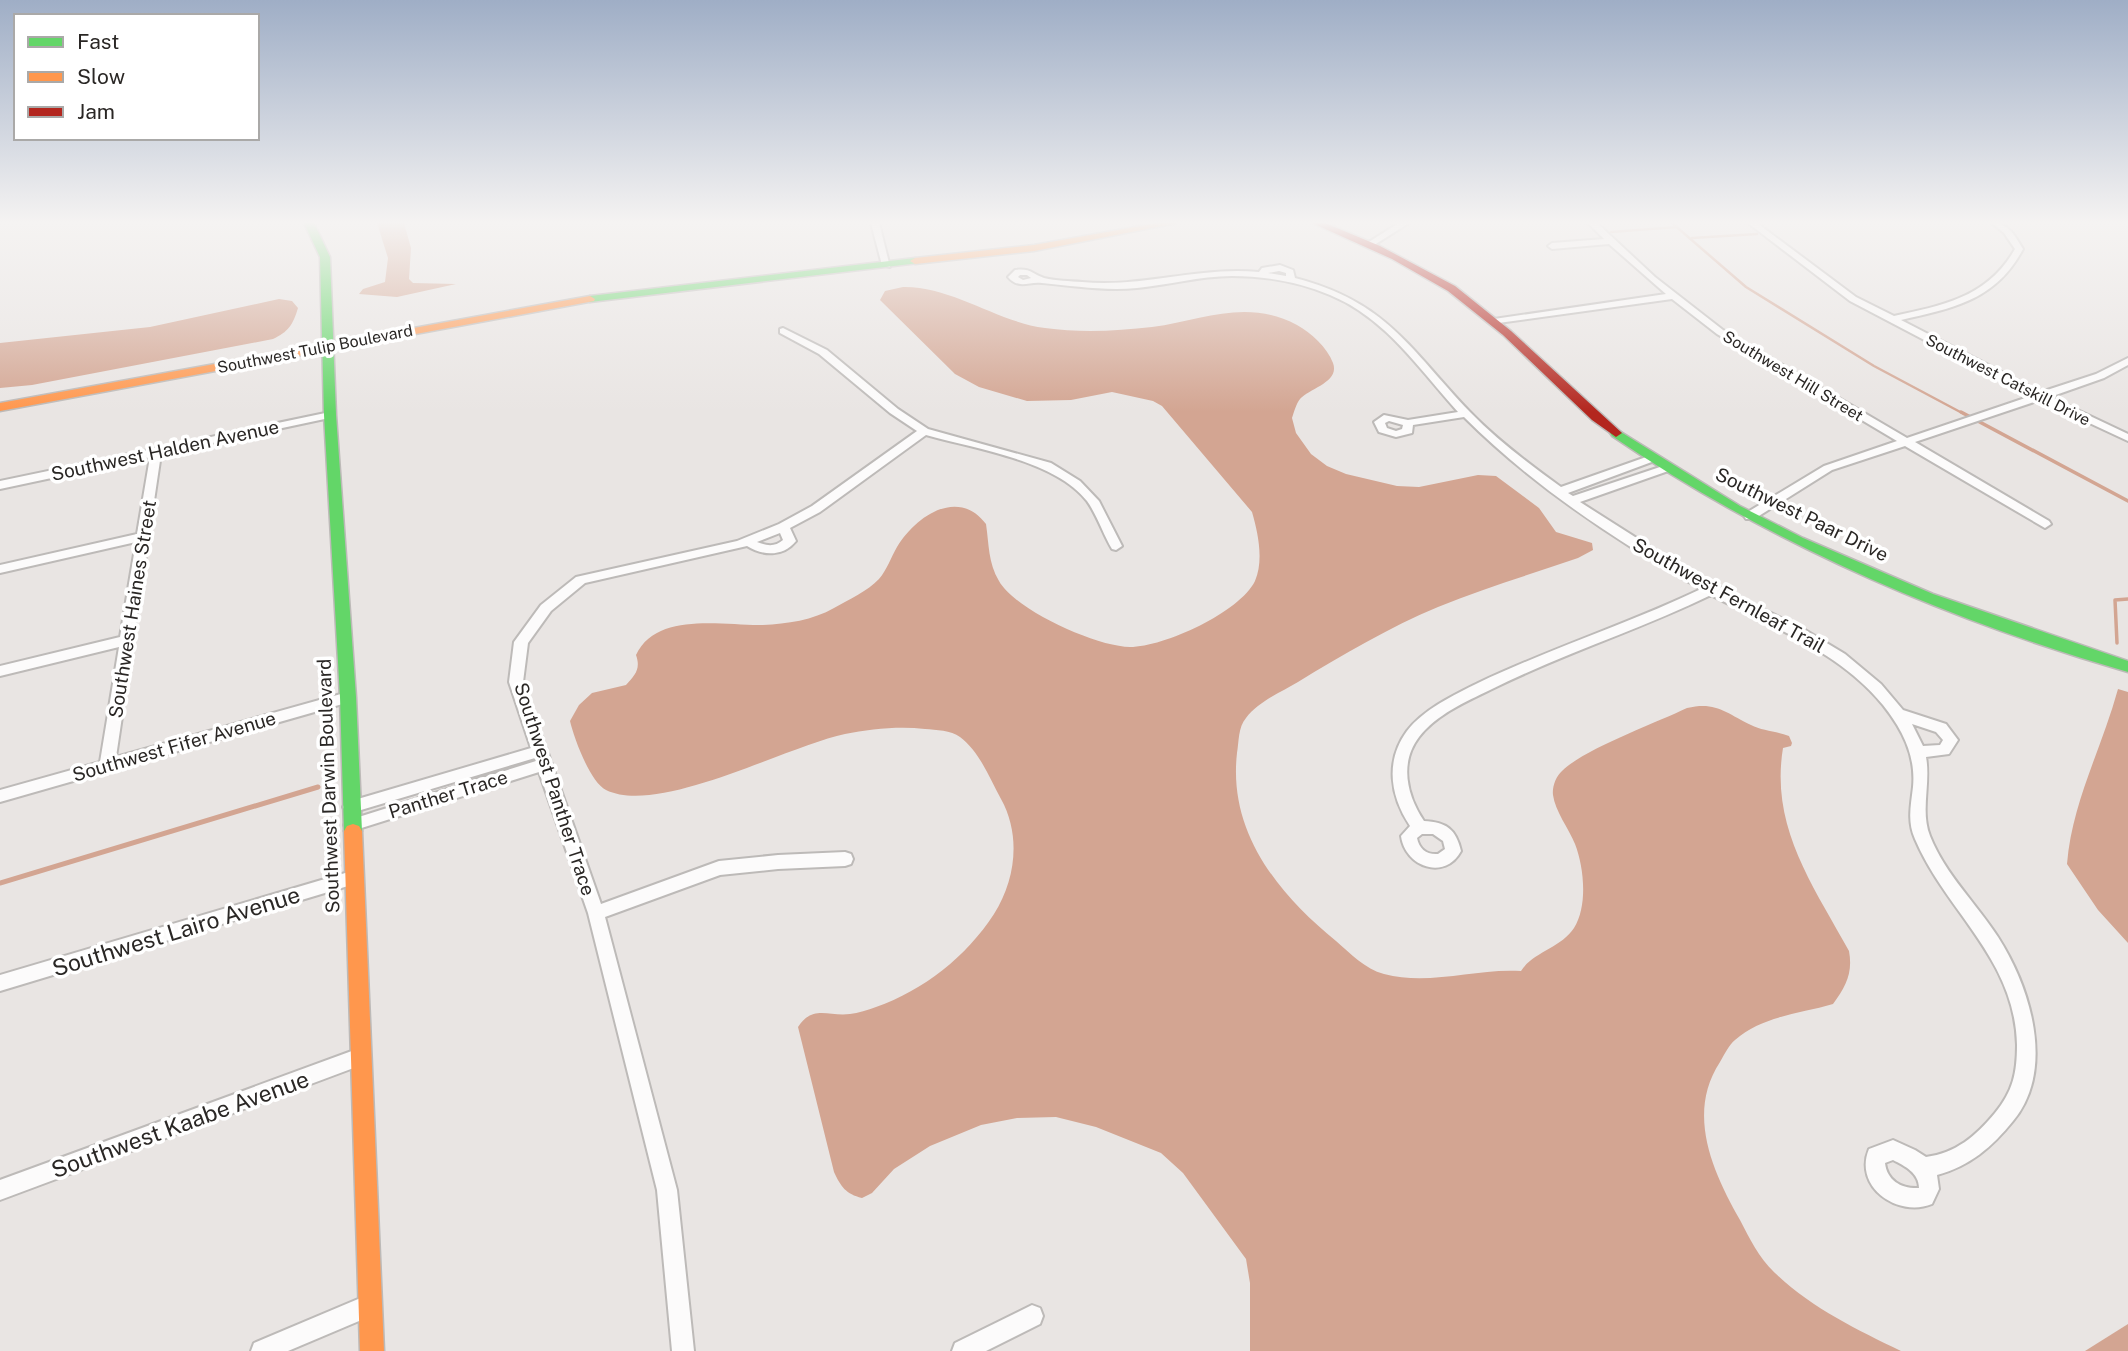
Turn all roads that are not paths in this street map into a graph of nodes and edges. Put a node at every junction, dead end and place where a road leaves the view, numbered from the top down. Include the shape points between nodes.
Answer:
1 (327, 286) edge
2 (694, 286) edge
3 (1313, 286) edge
4 (1447, 286) edge
5 (1662, 286) edge
6 (1835, 286) edge
7 (1991, 286) edge
8 (1673, 296) junction
9 (1890, 320) junction
10 (1494, 322) junction
11 (783, 331) dead end
12 (328, 345) junction
13 (2128, 361) edge
14 (2040, 396) junction
15 (0, 407) edge
16 (1465, 414) junction
17 (330, 415) junction
18 (1408, 423) dead end
19 (924, 431) junction
20 (2128, 438) edge
21 (1903, 442) junction
22 (156, 452) junction
23 (1653, 458) junction
24 (1668, 468) junction
25 (0, 485) edge
26 (1565, 496) junction
27 (1750, 516) junction
28 (2045, 524) dead end
29 (142, 537) junction
30 (1116, 546) dead end
31 (0, 569) edge
32 (1711, 589) junction
33 (127, 640) junction
34 (2128, 667) edge
35 (0, 671) edge
36 (348, 696) junction
37 (1898, 714) junction
38 (1917, 751) junction
39 (543, 757) junction
40 (107, 766) junction
41 (464, 782) junction
42 (0, 796) edge
43 (351, 807) junction
44 (352, 825) junction
45 (1419, 827) dead end
46 (845, 859) dead end
47 (352, 878) junction
48 (596, 913) junction
49 (0, 983) edge
50 (360, 1057) junction
51 (1922, 1168) dead end
52 (0, 1190) edge
53 (370, 1305) junction
54 (1032, 1316) dead end
55 (262, 1351) edge
56 (372, 1351) edge
57 (683, 1351) edge
58 (963, 1351) edge

1 - 12 street, Southwest Darwin Boulevard
2 - 12 street, Southwest Tulip Boulevard via 612,295
3 - 16 street, Southwest Fernleaf Trail via 1334,292 1382,323
4 - 10 street, Southwest Paar Drive
5 - 8 street, Southwest Hill Street
6 - 9 street, Southwest Catskill Drive
7 - 9 street via 1976,295
8 - 10 street
8 - 21 street, Southwest Hill Street via 1769,363
9 - 14 street, Southwest Catskill Drive
10 - 23 street, Southwest Paar Drive via 1597,419
11 - 19 street via 822,352
12 - 15 street, Southwest Tulip Boulevard
12 - 17 street, Southwest Darwin Boulevard
13 - 14 street via 2100,376
14 - 20 street, Southwest Catskill Drive
14 - 21 street
16 - 18 street
16 - 26 street, Southwest Fernleaf Trail
17 - 22 street, Southwest Halden Avenue
17 - 36 street, Southwest Darwin Boulevard
19 - 30 street via 1046,465 1076,483 1093,501
19 - 39 street, Southwest Panther Trace via 816,509 783,527 748,541 581,580 546,608 521,642 516,682
21 - 27 street via 1828,468
21 - 28 street, Southwest Hill Street
22 - 25 street, Southwest Halden Avenue
22 - 29 street, Southwest Haines Street
23 - 24 street, Southwest Paar Drive
23 - 26 street
24 - 26 street
24 - 27 street, Southwest Paar Drive
26 - 32 street, Southwest Fernleaf Trail
27 - 34 street, Southwest Paar Drive via 1920,594
29 - 31 street
29 - 33 street, Southwest Haines Street
32 - 37 street, Southwest Fernleaf Trail via 1826,647 1872,684
32 - 45 street via 1506,675 1428,718 1413,734 1399,762 1403,802
33 - 35 street
33 - 40 street, Southwest Haines Street
36 - 40 street, Southwest Fifer Avenue
36 - 43 street, Southwest Darwin Boulevard
37 - 38 street, Southwest Fernleaf Trail
37 - 38 street via 1941,728 1951,740 1944,750
38 - 51 street, Southwest Fernleaf Trail via 1921,774 1915,805 1920,832 1938,870 2010,975 2027,1049 2017,1102 1983,1143 1952,1163
39 - 41 street, Panther Trace
39 - 48 street, Southwest Panther Trace
40 - 42 street, Southwest Fifer Avenue
41 - 43 street, Panther Trace
41 - 44 street, Panther Trace
43 - 44 street, Southwest Darwin Boulevard
44 - 47 street, Southwest Darwin Boulevard
46 - 48 street via 719,869
47 - 49 street, Southwest Lairo Avenue
47 - 50 street, Southwest Darwin Boulevard
48 - 57 street, Southwest Panther Trace via 667,1190
50 - 52 street, Southwest Kaabe Avenue
50 - 53 street, Southwest Darwin Boulevard
53 - 55 street
53 - 56 street, Southwest Darwin Boulevard
54 - 58 street

